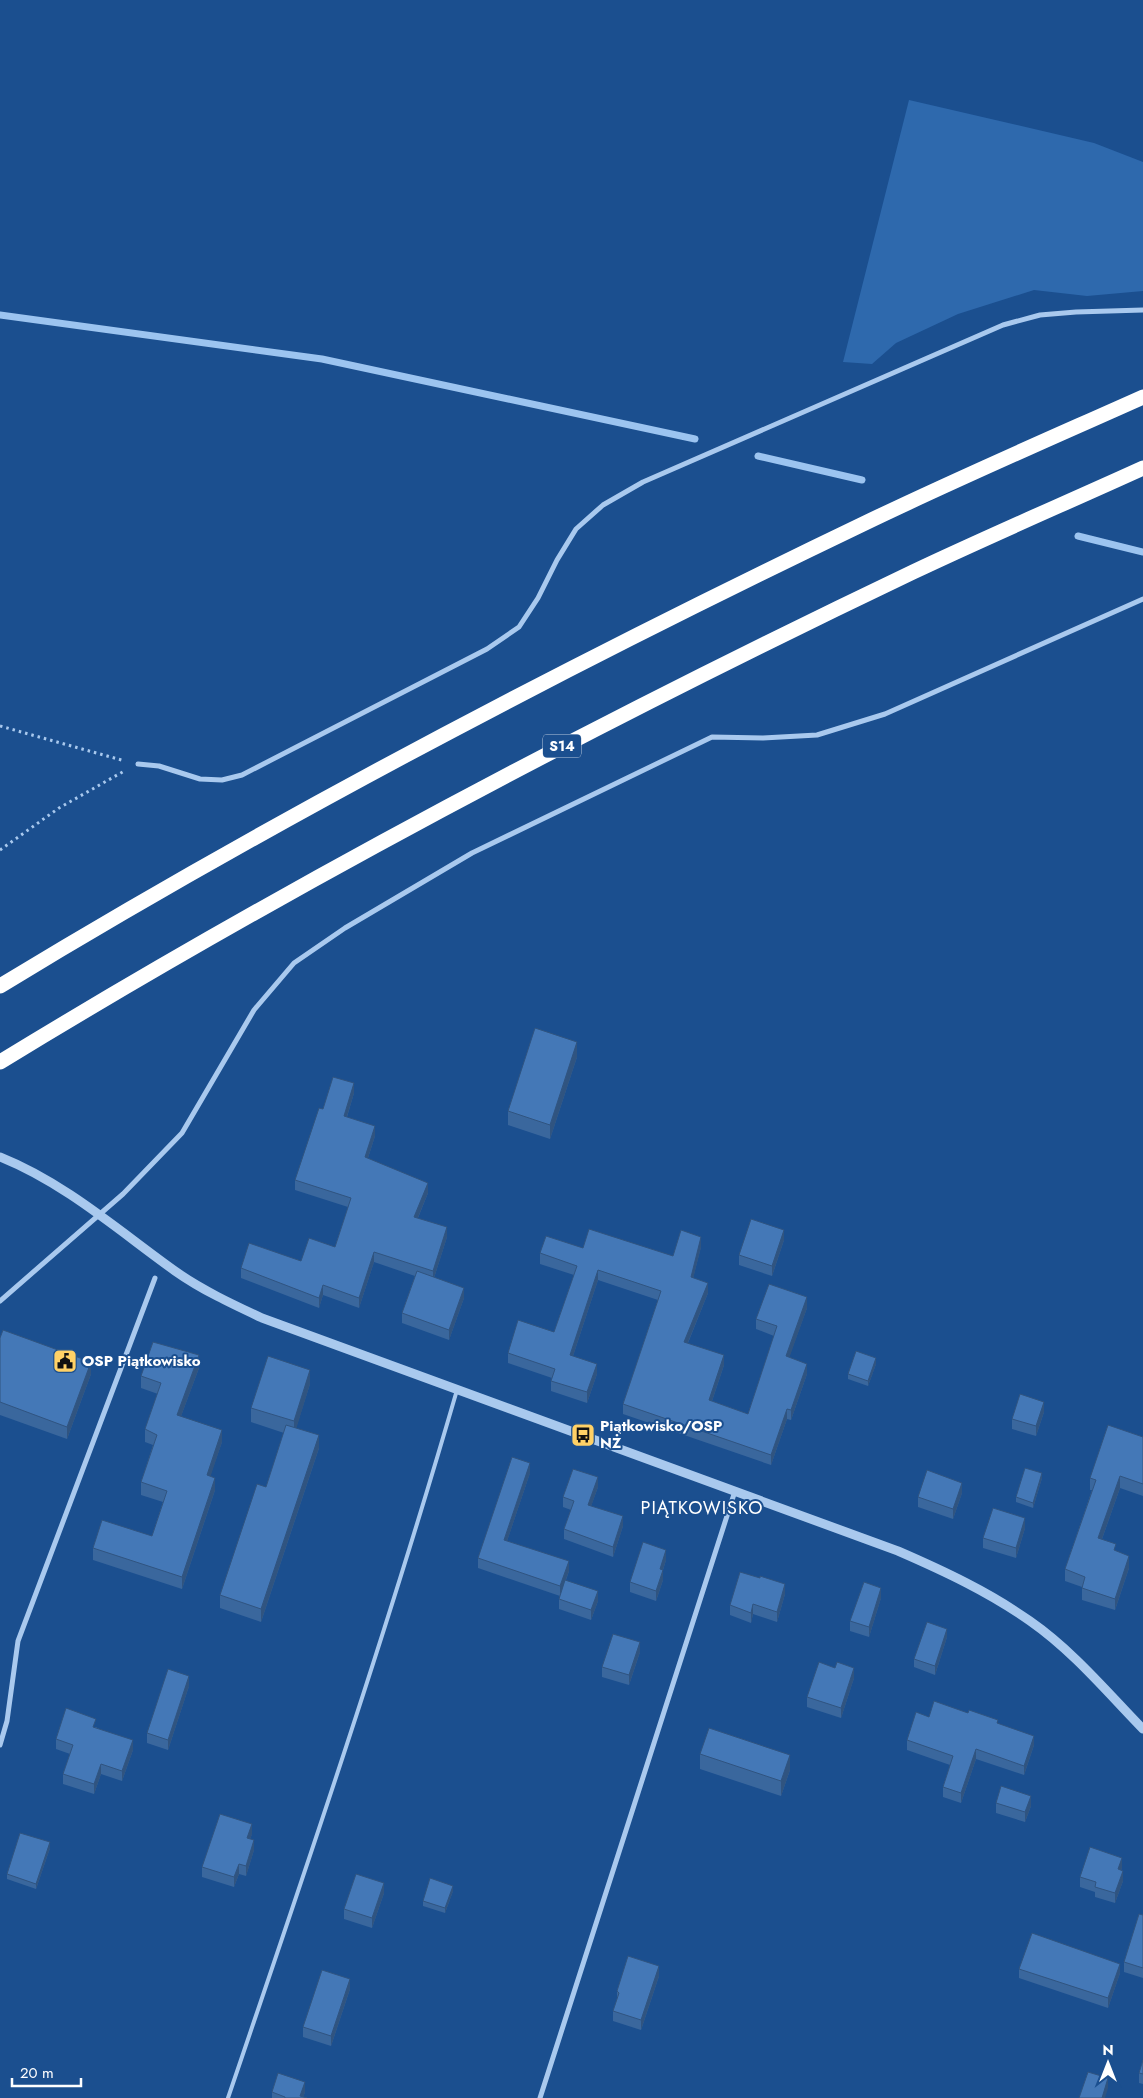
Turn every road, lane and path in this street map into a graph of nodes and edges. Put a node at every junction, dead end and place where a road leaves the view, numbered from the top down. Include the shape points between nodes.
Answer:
1 (1143, 310) edge
2 (1143, 396) edge
3 (1143, 468) edge
4 (1143, 600) edge
5 (0, 726) edge
6 (138, 764) junction
7 (0, 850) edge
8 (0, 986) edge
9 (0, 1062) edge
10 (4, 1158) edge
11 (100, 1215) junction
12 (155, 1278) dead end
13 (0, 1301) edge
14 (457, 1390) junction
15 (736, 1491) junction
16 (1143, 1729) edge
17 (0, 1745) edge
18 (228, 2098) edge
19 (540, 2098) edge

1 - 6 street via 1040,315 1003,325 643,482 603,505 576,529 519,626 487,649 242,776 222,780 200,779 159,766
2 - 8 highway via 863,524 467,722 268,831
3 - 9 highway, S14 via 916,570 518,769 286,895 108,996
4 - 11 street via 885,714 817,735 712,738 472,852 345,928 294,964 254,1010 182,1133
5 - 6 path
6 - 7 path via 59,808
10 - 11 street
11 - 13 street
11 - 14 street via 176,1272 232,1304
12 - 17 street via 18,1641 7,1721
14 - 15 street
14 - 18 lane via 420,1519
15 - 16 street via 898,1551 986,1593 1030,1621 1072,1655
15 - 19 street

